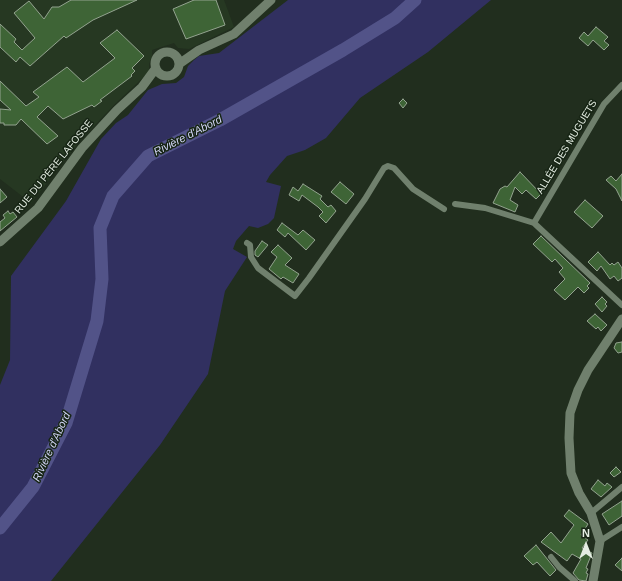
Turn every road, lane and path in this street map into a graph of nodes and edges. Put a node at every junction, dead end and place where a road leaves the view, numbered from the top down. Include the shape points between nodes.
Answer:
1 (271, 0) edge
2 (199, 50) junction
3 (175, 55) junction
4 (179, 64) junction
5 (156, 68) junction
6 (164, 75) junction
7 (622, 86) edge
8 (142, 87) junction
9 (455, 204) dead end
10 (444, 209) dead end
11 (534, 222) junction
12 (0, 242) edge
13 (247, 243) dead end
14 (622, 305) edge
15 (622, 319) edge
16 (622, 487) edge
17 (591, 513) junction
18 (622, 527) edge
19 (600, 541) junction
20 (551, 557) dead end
21 (575, 581) edge
22 (594, 581) edge

1 - 2 street via 234,34
2 - 3 street
2 - 4 street
3 - 4 street
3 - 5 street via 170,52 160,54 155,60
4 - 6 street via 174,73
5 - 6 street
5 - 8 street, RUE DU PÈRE LAFOSSE
6 - 8 street, RUE DU PÈRE LAFOSSE
7 - 11 street, ALLÉE DES MUGUETS via 604,104
8 - 12 street, RUE DU PÈRE LAFOSSE via 98,130 38,208
9 - 11 street via 485,208
10 - 13 street via 413,189 394,168 384,168 365,199 295,296 258,268
11 - 14 street
15 - 17 street via 588,370 570,413 568,438 571,473
16 - 17 street
17 - 19 street
18 - 19 street
19 - 22 street
20 - 21 street

